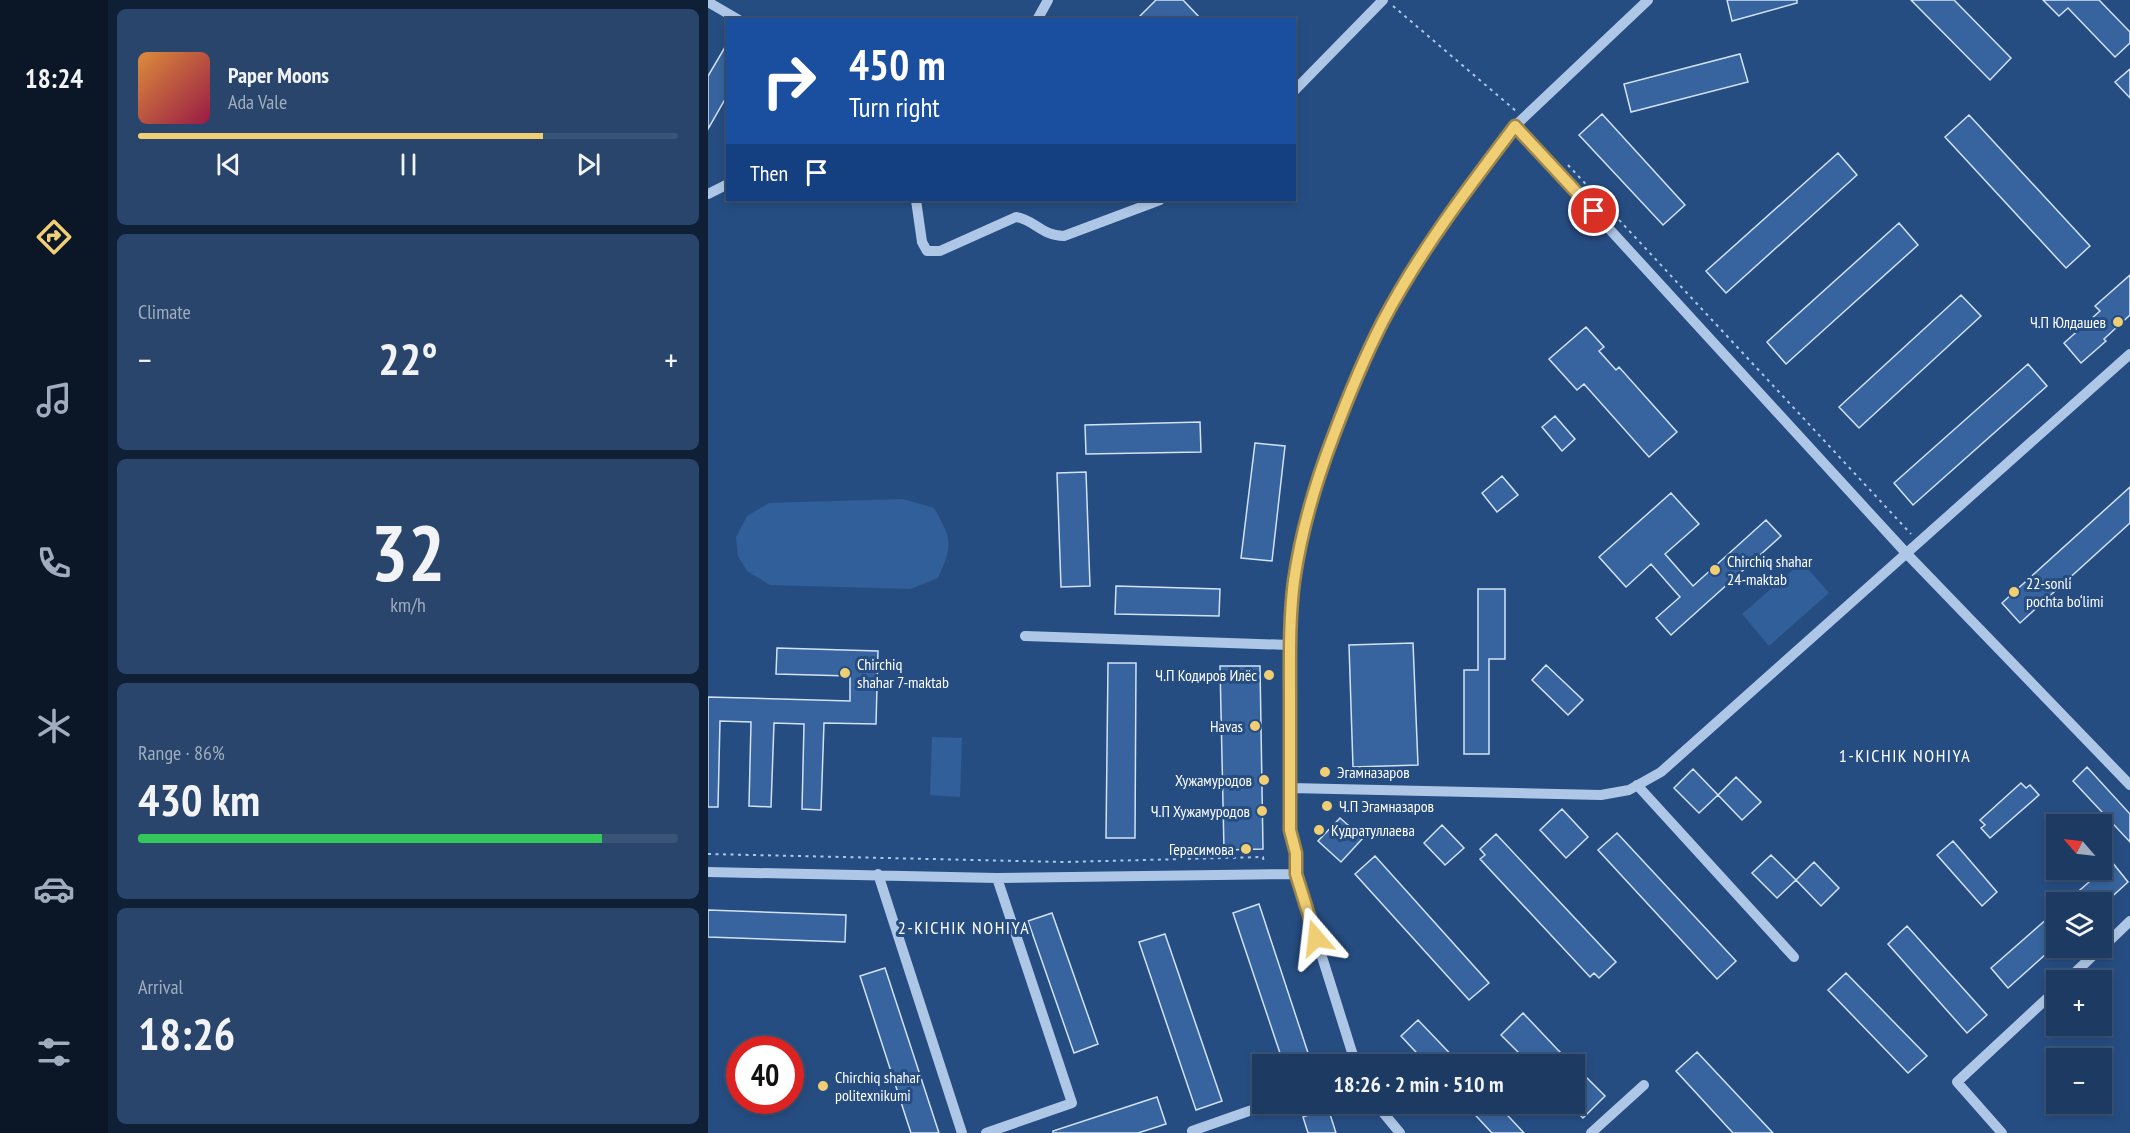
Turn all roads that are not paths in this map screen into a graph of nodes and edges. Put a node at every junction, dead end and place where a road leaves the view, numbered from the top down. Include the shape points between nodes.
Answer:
1 (1048, 0) edge
2 (1383, 0) edge
3 (1648, 0) edge
4 (708, 2) edge
5 (736, 18) edge
6 (1038, 18) edge
7 (1296, 89) edge
8 (1515, 126) junction
9 (726, 185) edge
10 (708, 194) edge
11 (916, 201) edge
12 (1157, 201) edge
13 (2130, 354) edge
14 (1907, 554) junction
15 (1024, 636) dead end
16 (1290, 645) junction
17 (1637, 785) junction
18 (2130, 785) edge
19 (1290, 788) junction
20 (708, 872) edge
21 (878, 874) junction
22 (1296, 874) junction
23 (997, 878) junction
24 (2130, 921) edge
25 (2112, 938) edge
26 (1794, 957) dead end
27 (2090, 958) edge
28 (2078, 970) edge
29 (2046, 999) edge
30 (1353, 1054) edge
31 (1644, 1085) dead end
32 (1252, 1110) edge
33 (1384, 1114) edge
34 (1192, 1131) dead end
35 (962, 1133) edge
36 (986, 1133) edge
37 (1400, 1133) edge
38 (1591, 1133) edge
39 (2002, 1133) edge

1 - 6 street
2 - 7 street
3 - 8 street
4 - 5 street
8 - 14 street
8 - 16 street via 1415,268 1362,365 1307,515 1294,582
9 - 10 street
11 - 12 street via 922,242 927,251 940,251 1016,217 1025,218 1052,236 1064,236
13 - 14 street
14 - 17 street via 1660,772
14 - 18 street
15 - 16 street
16 - 19 street
17 - 19 street via 1601,795
17 - 26 street
19 - 22 street
20 - 21 street
21 - 23 street
21 - 35 street
22 - 23 street
22 - 30 street
23 - 36 street via 1072,1102
24 - 25 street
27 - 28 street
29 - 39 street via 1957,1082
31 - 38 street
32 - 34 street
33 - 37 street

